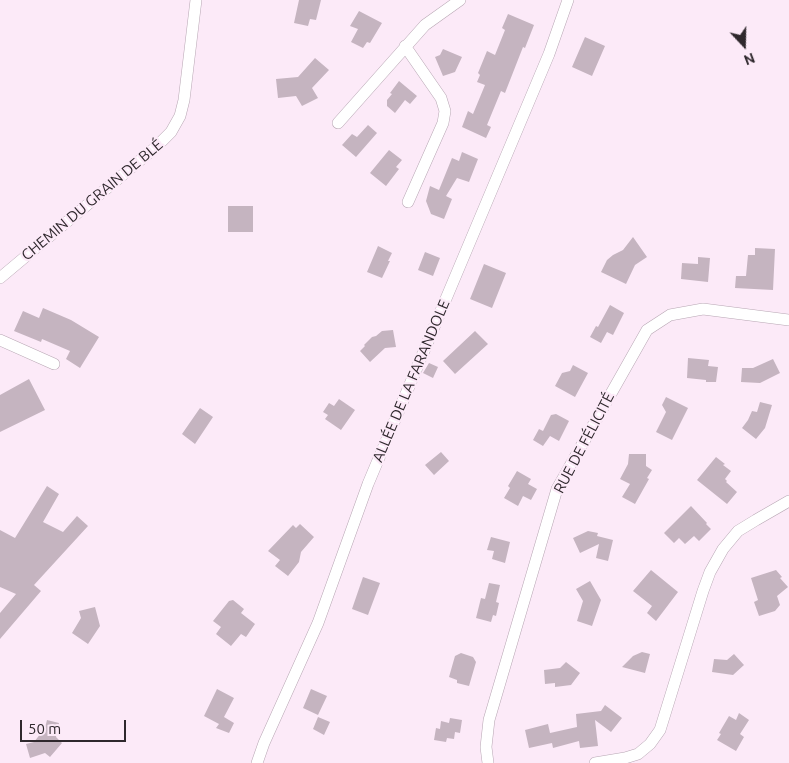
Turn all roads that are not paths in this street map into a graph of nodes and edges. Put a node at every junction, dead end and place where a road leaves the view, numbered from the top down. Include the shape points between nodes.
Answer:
1 (196, 0) edge
2 (460, 0) edge
3 (568, 0) edge
4 (405, 46) junction
5 (338, 123) dead end
6 (408, 202) dead end
7 (0, 278) edge
8 (789, 320) edge
9 (0, 340) edge
10 (54, 364) dead end
11 (789, 501) edge
12 (257, 763) edge
13 (488, 763) edge
14 (595, 763) edge

1 - 7 street, CHEMIN DU GRAIN DE BLÉ via 184,100 171,132
2 - 4 street via 425,25
3 - 12 street, ALLÉE DE LA FARANDOLE via 546,64 368,484 318,623
4 - 5 street
4 - 6 street via 441,98 445,111 443,123
8 - 13 street, RUE DE FÉLICITÉ via 703,309 670,315 647,330 557,489 489,720
9 - 10 street
11 - 14 street via 738,531 723,549 703,591 660,730 650,744 638,754

